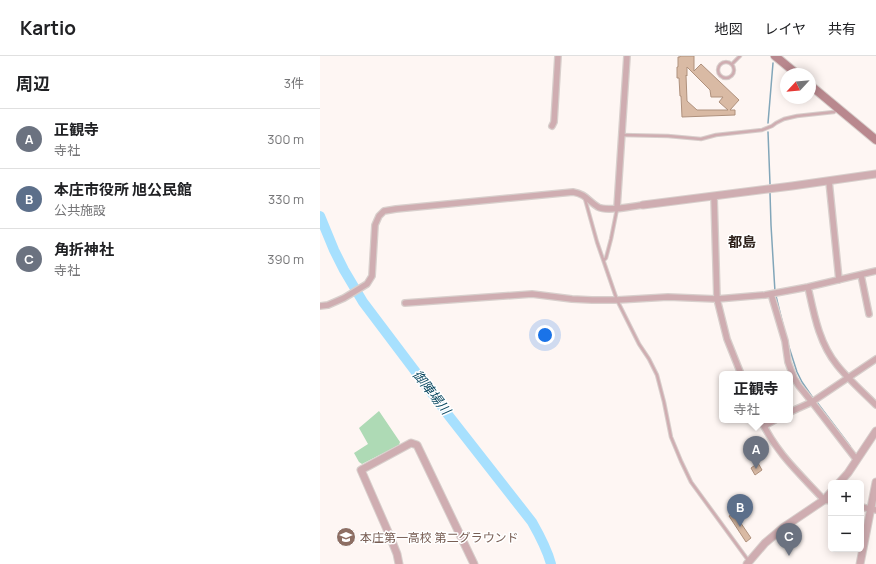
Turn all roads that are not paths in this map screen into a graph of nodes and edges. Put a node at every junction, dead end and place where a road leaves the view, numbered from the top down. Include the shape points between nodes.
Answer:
1 (558, 56) edge
2 (627, 56) edge
3 (740, 56) edge
4 (775, 56) edge
5 (732, 64) junction
6 (790, 68) edge
7 (816, 90) edge
8 (838, 108) junction
9 (552, 126) dead end
10 (622, 135) junction
11 (876, 140) edge
12 (876, 174) edge
13 (829, 181) junction
14 (585, 196) junction
15 (714, 196) junction
16 (643, 205) joint
17 (617, 208) junction
18 (604, 260) junction
19 (876, 271) edge
20 (861, 275) junction
21 (839, 280) junction
22 (808, 287) junction
23 (771, 294) junction
24 (717, 299) junction
25 (617, 300) junction
26 (405, 303) dead end
27 (320, 306) edge
28 (869, 314) dead end
29 (876, 358) edge
30 (740, 371) edge
31 (791, 371) edge
32 (793, 375) edge
33 (848, 377) junction
34 (812, 402) junction
35 (876, 405) edge
36 (793, 411) edge
37 (763, 423) edge
38 (876, 431) edge
39 (856, 459) junction
40 (842, 480) edge
41 (876, 482) edge
42 (827, 500) edge
43 (873, 510) edge
44 (748, 563) edge
45 (399, 564) edge
46 (474, 564) edge
47 (860, 564) edge

1 - 9 street
2 - 10 street
3 - 5 lane
4 - 6 main road
5 - 5 lane via 735,69 730,78 722,77 718,73 722,63
7 - 8 main road
8 - 10 lane via 834,112 784,119 762,130 704,138
8 - 11 main road
10 - 17 street
12 - 13 street
13 - 15 street
13 - 21 street
14 - 17 street via 600,208
14 - 18 lane
14 - 27 street via 573,192 384,211 375,225 372,276 366,284 344,298
15 - 16 street
15 - 24 street
16 - 17 street
17 - 18 lane
18 - 25 lane
19 - 20 street
20 - 21 street
20 - 28 street
21 - 22 street
22 - 23 street
22 - 33 street via 822,340 837,365
23 - 24 street
23 - 31 street
24 - 25 street via 668,297
24 - 30 street via 727,339
25 - 26 street via 572,299 532,294
25 - 44 lane via 656,375 671,436 691,482
29 - 33 street
32 - 34 street
33 - 34 street
33 - 35 street
34 - 36 street
34 - 39 street
37 - 42 street via 783,457
38 - 39 street
39 - 40 street
41 - 43 street
42 - 44 street via 784,527 765,543
43 - 47 street
45 - 46 street via 361,470 411,443 417,445

